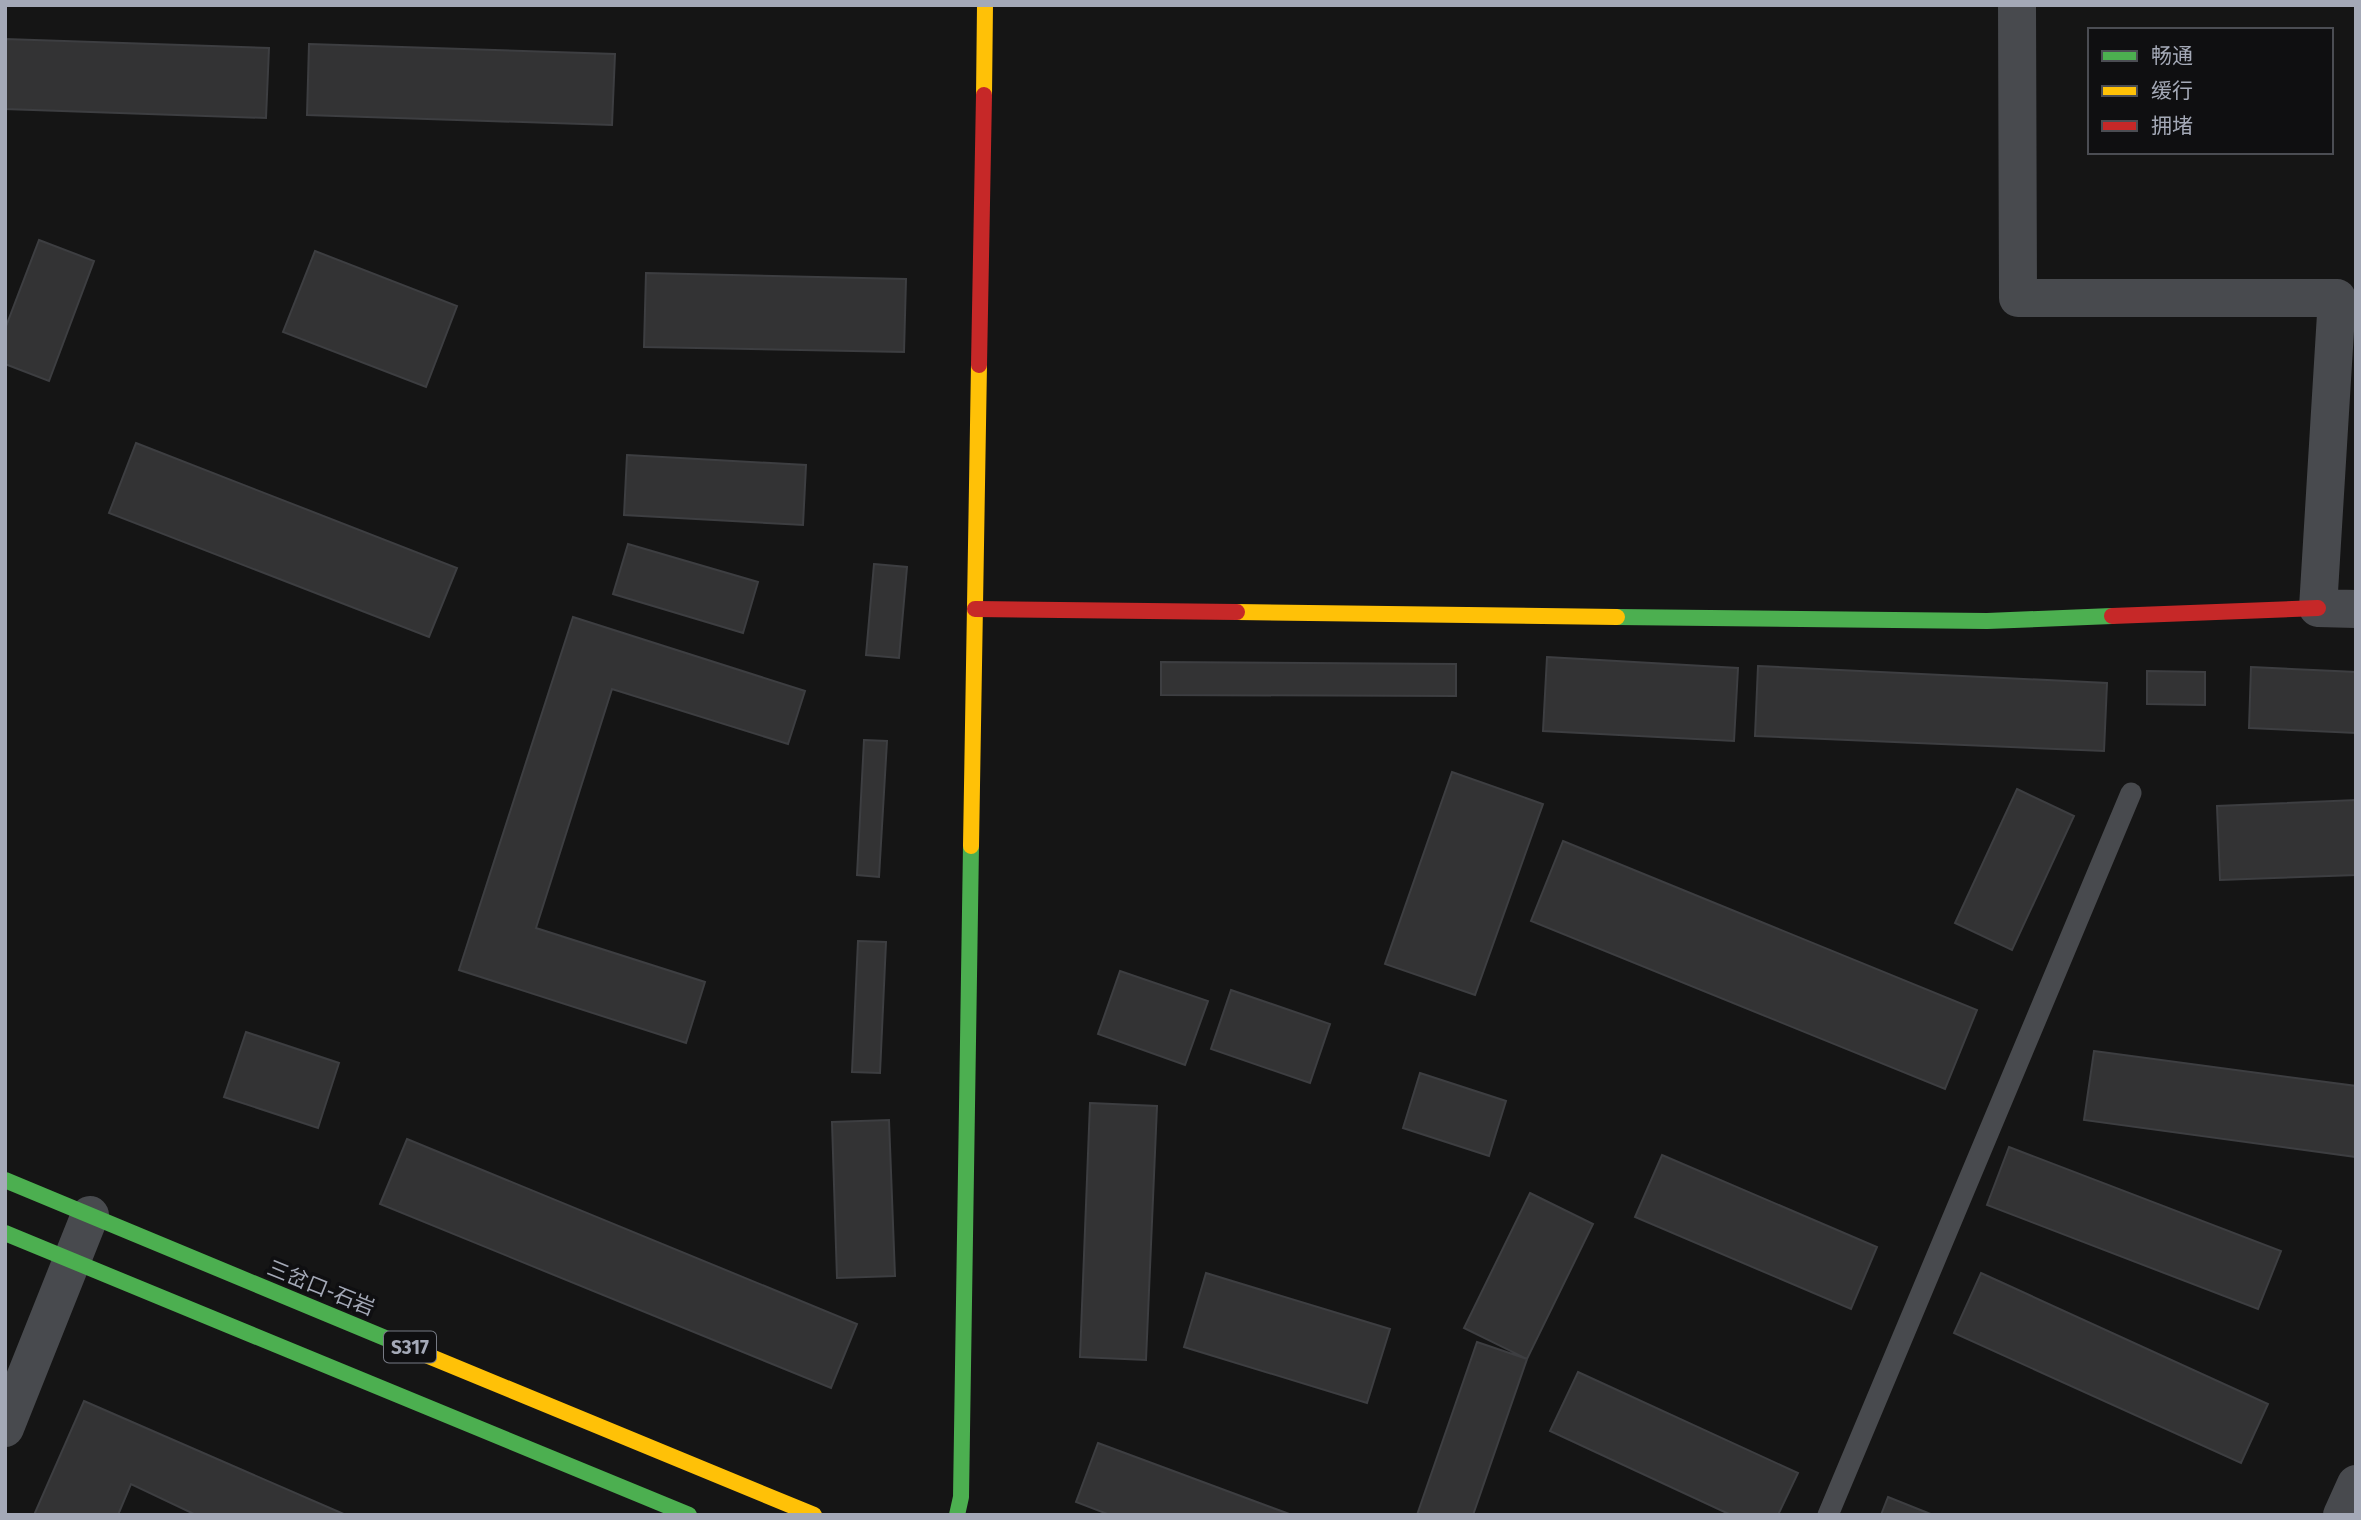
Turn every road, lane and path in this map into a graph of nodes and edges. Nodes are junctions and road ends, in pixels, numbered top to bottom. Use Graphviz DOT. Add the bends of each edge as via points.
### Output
graph roads {
  1 [pos="985,5"];
  2 [pos="2017,5"];
  3 [pos="2318,608"];
  4 [pos="975,609"];
  5 [pos="2356,609"];
  6 [pos="2131,793"];
  7 [pos="5,1180"];
  8 [pos="90,1215"];
  9 [pos="5,1233"];
  10 [pos="72,1261"];
  11 [pos="5,1428"];
  12 [pos="2356,1484"];
  13 [pos="690,1515"];
  14 [pos="814,1515"];
  15 [pos="957,1515"];
  16 [pos="1828,1515"];
  17 [pos="2342,1515"];
  1 -- 4 [label="main road"];
  2 -- 3 [label="street" via="2018,298 2337,298"];
  3 -- 4 [label="main road" via="1987,621"];
  3 -- 5 [label="street"];
  4 -- 15 [label="main road"];
  6 -- 16 [label="lane"];
  7 -- 8 [label="main road, 三岔口-石岩 / S317"];
  8 -- 10 [label="street"];
  8 -- 14 [label="main road, 三岔口-石岩 / S317"];
  9 -- 10 [label="main road, S317"];
  10 -- 11 [label="street"];
  10 -- 13 [label="main road, S317"];
  12 -- 17 [label="street"];
}
